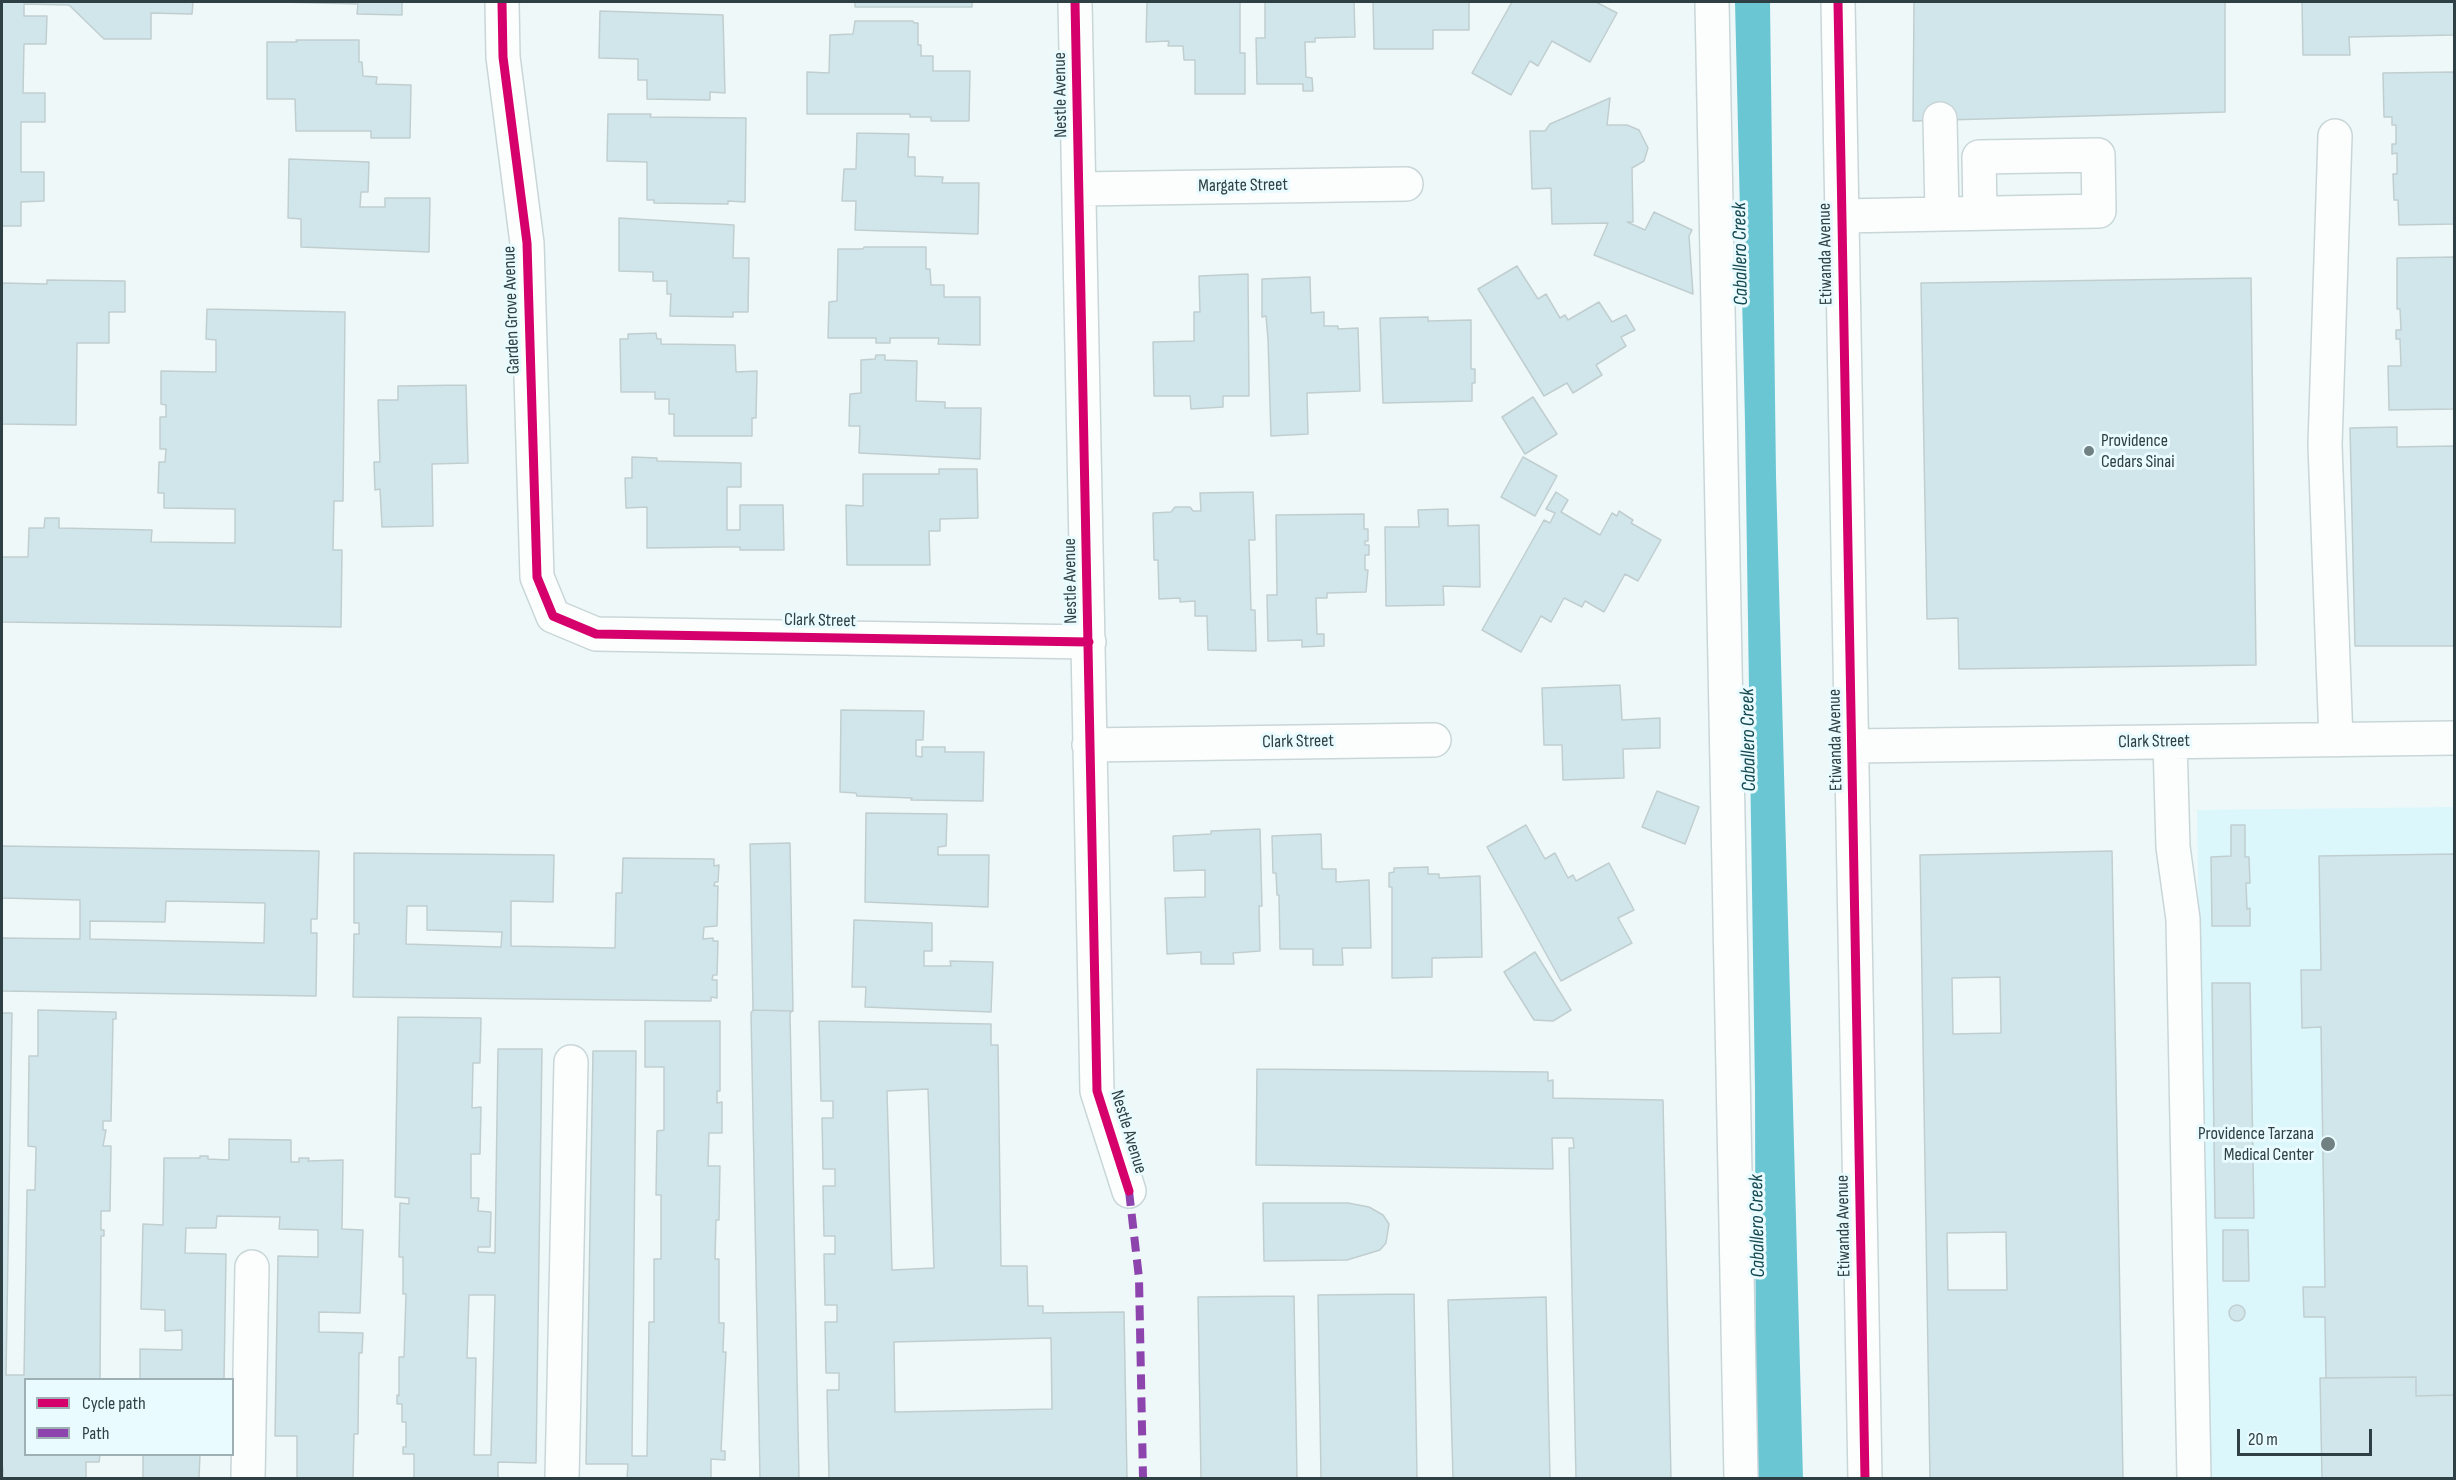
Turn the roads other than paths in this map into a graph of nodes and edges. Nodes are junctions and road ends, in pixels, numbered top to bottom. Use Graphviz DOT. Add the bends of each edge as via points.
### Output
graph roads {
  1 [pos="502,2"];
  2 [pos="1075,2"];
  3 [pos="1712,2"];
  4 [pos="1838,2"];
  5 [pos="1940,119"];
  6 [pos="2335,136"];
  7 [pos="1406,183"];
  8 [pos="1080,189"];
  9 [pos="1942,213"];
  10 [pos="1980,213"];
  11 [pos="1842,216"];
  12 [pos="553,616"];
  13 [pos="1089,642"];
  14 [pos="2454,738"];
  15 [pos="1434,740"];
  16 [pos="2336,740"];
  17 [pos="2170,742"];
  18 [pos="1089,745"];
  19 [pos="1853,746"];
  20 [pos="571,1062"];
  21 [pos="1129,1191"];
  22 [pos="252,1267"];
  23 [pos="248,1479"];
  24 [pos="561,1479"];
  25 [pos="1741,1479"];
  26 [pos="1865,1479"];
  27 [pos="2194,1479"];
  1 -- 12 [label="street, Garden Grove Avenue" via="503,57 527,243 537,577"];
  2 -- 8 [label="street, Nestle Avenue"];
  3 -- 25 [label="street"];
  4 -- 11 [label="street, Etiwanda Avenue"];
  5 -- 9 [label="street"];
  6 -- 16 [label="street" via="2325,445"];
  7 -- 8 [label="street, Margate Street"];
  8 -- 13 [label="street, Nestle Avenue"];
  9 -- 10 [label="street"];
  9 -- 11 [label="street"];
  11 -- 19 [label="street, Etiwanda Avenue"];
  12 -- 13 [label="street, Clark Street" via="596,634"];
  13 -- 18 [label="street, Nestle Avenue"];
  14 -- 16 [label="street, Clark Street"];
  15 -- 18 [label="street, Clark Street"];
  16 -- 17 [label="street, Clark Street"];
  17 -- 19 [label="street, Clark Street"];
  17 -- 27 [label="street" via="2173,847 2182,919"];
  18 -- 21 [label="street, Nestle Avenue" via="1097,1091"];
  19 -- 26 [label="street, Etiwanda Avenue"];
  20 -- 24 [label="street"];
  22 -- 23 [label="street"];
}
